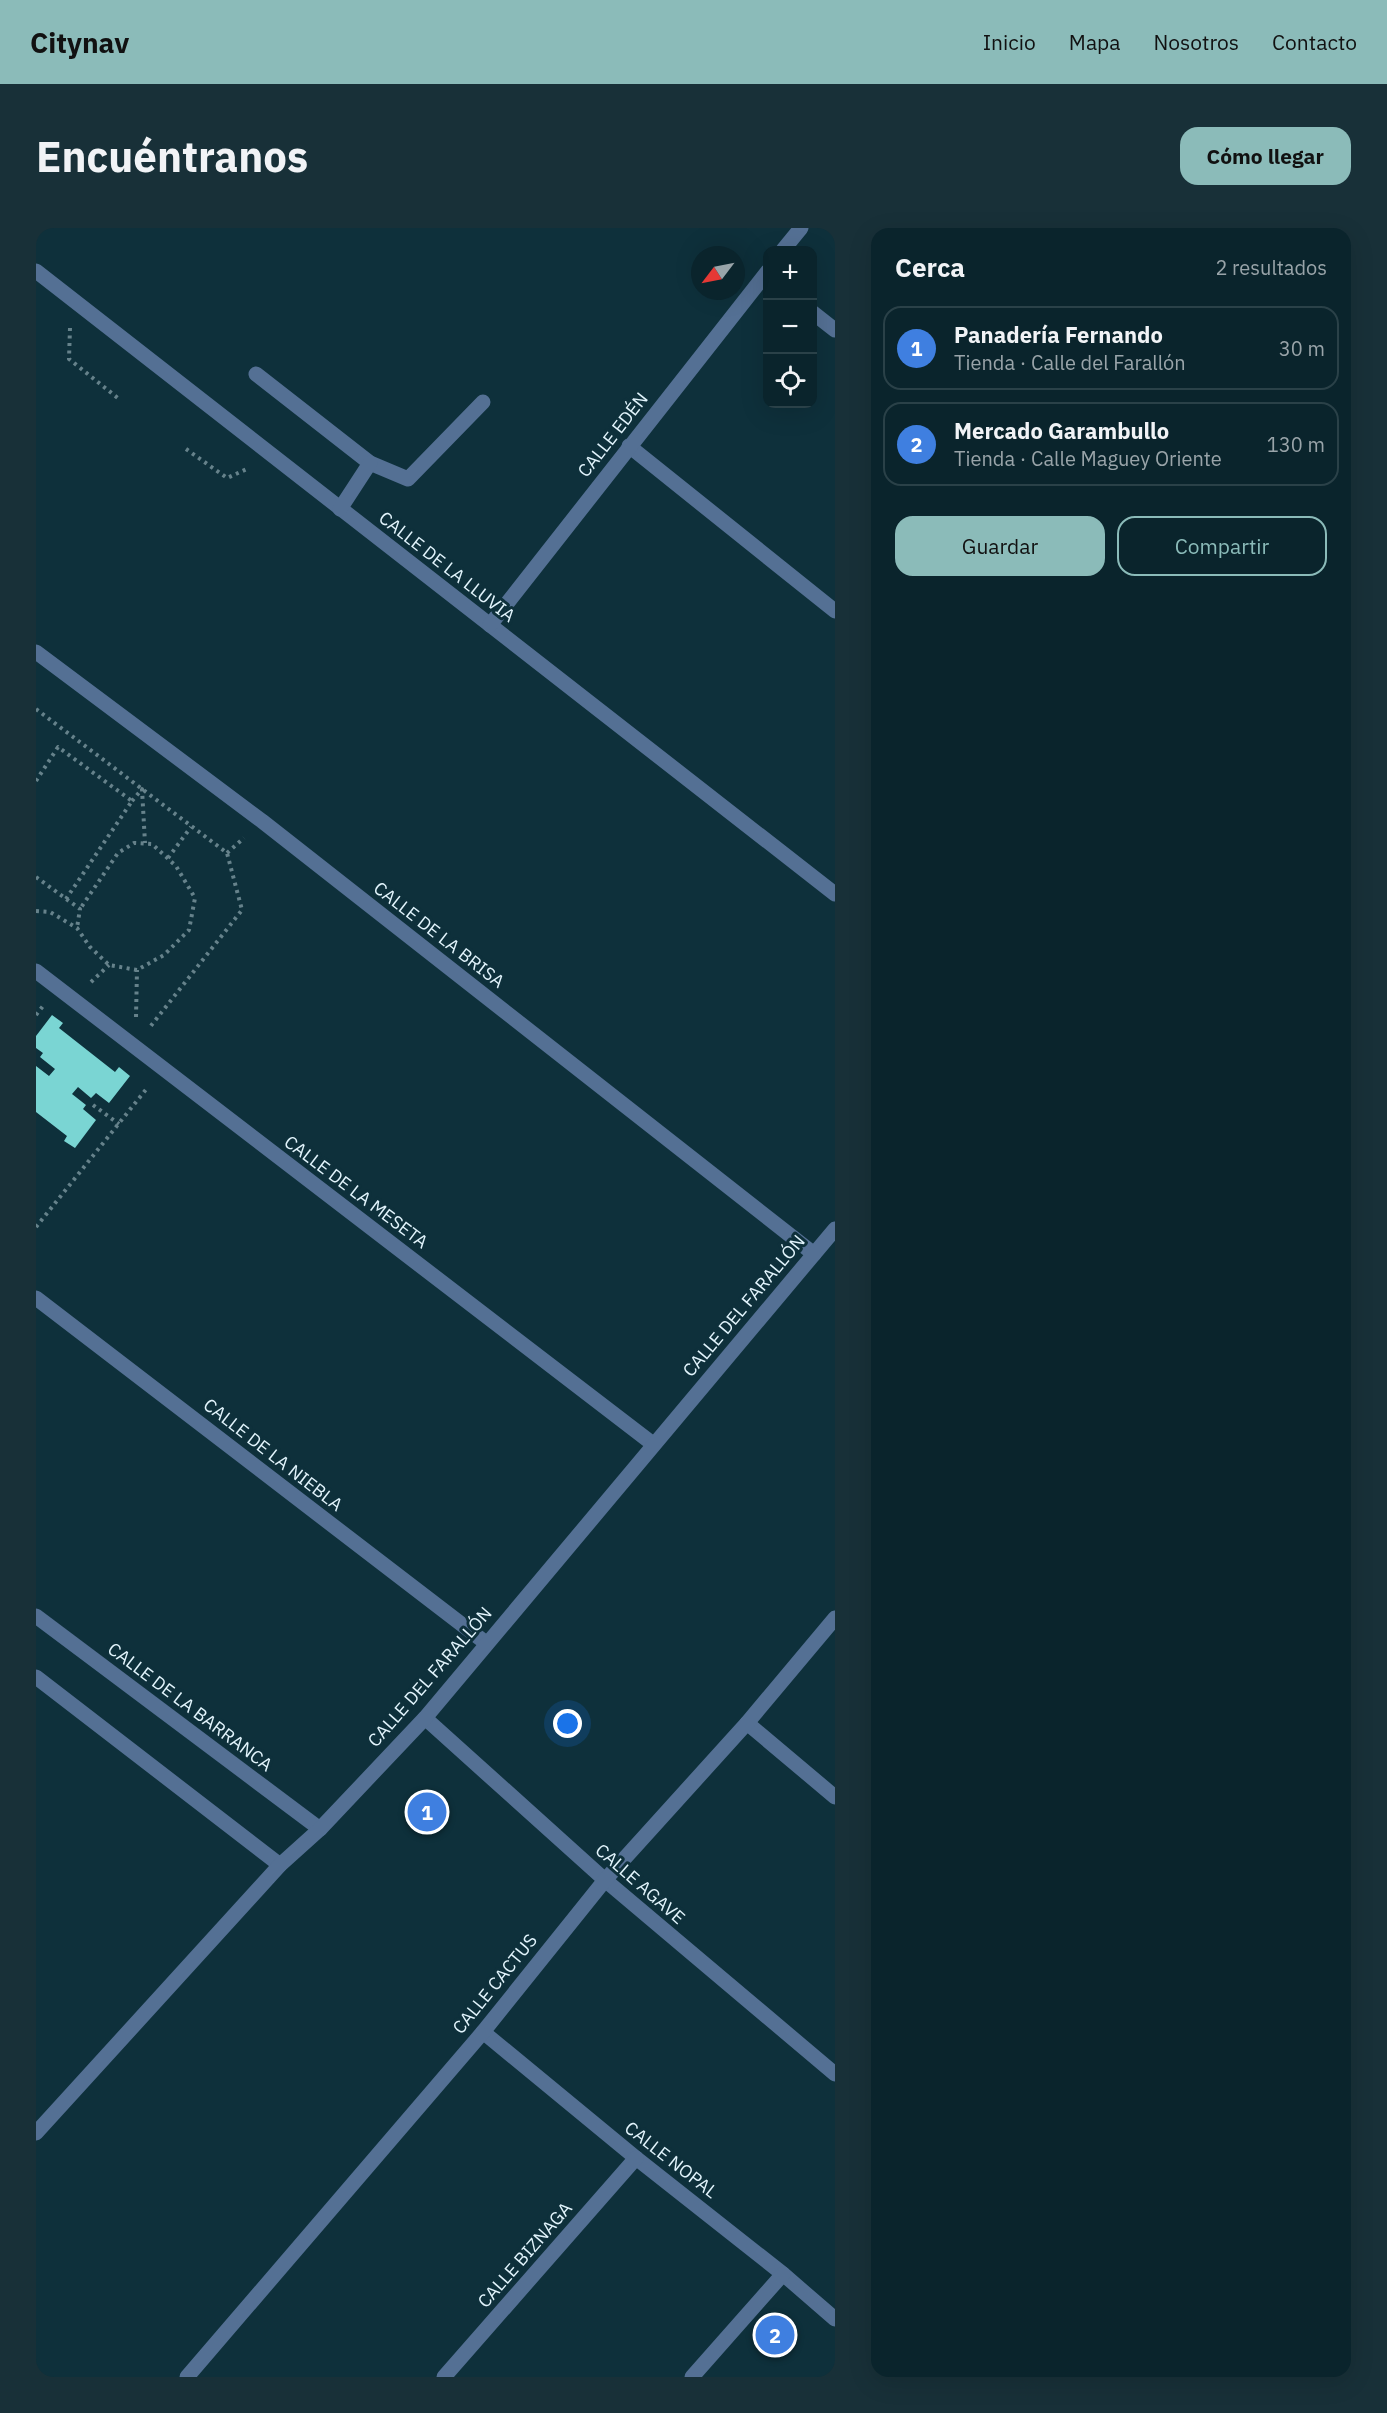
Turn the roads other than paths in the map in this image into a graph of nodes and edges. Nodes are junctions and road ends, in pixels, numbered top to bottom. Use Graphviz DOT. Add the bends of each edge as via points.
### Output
graph roads {
  1 [pos="801,228"];
  2 [pos="786,246"];
  3 [pos="36,271"];
  4 [pos="763,278"];
  5 [pos="817,315"];
  6 [pos="835,330"];
  7 [pos="256,374"];
  8 [pos="483,402"];
  9 [pos="629,446"];
  10 [pos="370,463"];
  11 [pos="340,509"];
  12 [pos="835,611"];
  13 [pos="490,626"];
  14 [pos="36,652"];
  15 [pos="834,892"];
  16 [pos="36,971"];
  17 [pos="835,1229"];
  18 [pos="814,1254"];
  19 [pos="36,1298"];
  20 [pos="653,1444"];
  21 [pos="36,1616"];
  22 [pos="835,1618"];
  23 [pos="486,1643"];
  24 [pos="36,1677"];
  25 [pos="425,1718"];
  26 [pos="747,1724"];
  27 [pos="835,1797"];
  28 [pos="320,1829"];
  29 [pos="280,1865"];
  30 [pos="605,1880"];
  31 [pos="483,2032"];
  32 [pos="835,2074"];
  33 [pos="36,2133"];
  34 [pos="636,2158"];
  35 [pos="783,2274"];
  36 [pos="835,2319"];
  37 [pos="187,2377"];
  38 [pos="444,2377"];
  39 [pos="692,2377"];
  1 -- 2 [label="street"];
  3 -- 11 [label="street, CALLE DE LA LLUVIA"];
  4 -- 9 [label="street, CALLE EDÉN"];
  5 -- 6 [label="street"];
  7 -- 10 [label="street"];
  8 -- 10 [label="street" via="408,479"];
  9 -- 12 [label="street"];
  9 -- 13 [label="street, CALLE EDÉN"];
  10 -- 11 [label="street"];
  11 -- 13 [label="street, CALLE DE LA LLUVIA"];
  13 -- 15 [label="street, CALLE DE LA LLUVIA"];
  14 -- 18 [label="street, CALLE DE LA BRISA" via="262,821"];
  16 -- 20 [label="street, CALLE DE LA MESETA"];
  17 -- 18 [label="street, CALLE DEL FARALLÓN"];
  18 -- 20 [label="street, CALLE DEL FARALLÓN"];
  19 -- 23 [label="street, CALLE DE LA NIEBLA"];
  20 -- 23 [label="street, CALLE DEL FARALLÓN"];
  21 -- 28 [label="street, CALLE DE LA BARRANCA"];
  22 -- 26 [label="street, CALLE CACTUS"];
  23 -- 25 [label="street, CALLE DEL FARALLÓN"];
  24 -- 29 [label="street"];
  25 -- 28 [label="street, CALLE DEL FARALLÓN"];
  25 -- 30 [label="street, CALLE AGAVE"];
  26 -- 27 [label="street"];
  26 -- 30 [label="street, CALLE CACTUS"];
  28 -- 29 [label="street, CALLE DEL FARALLÓN"];
  29 -- 33 [label="street, CALLE DEL FARALLÓN"];
  30 -- 31 [label="street, CALLE CACTUS"];
  30 -- 32 [label="street, CALLE AGAVE"];
  31 -- 34 [label="street, CALLE NOPAL"];
  31 -- 37 [label="street, CALLE CACTUS"];
  34 -- 35 [label="street, CALLE NOPAL"];
  34 -- 38 [label="street, CALLE BIZNAGA"];
  35 -- 36 [label="street, CALLE NOPAL"];
  35 -- 39 [label="street"];
}
